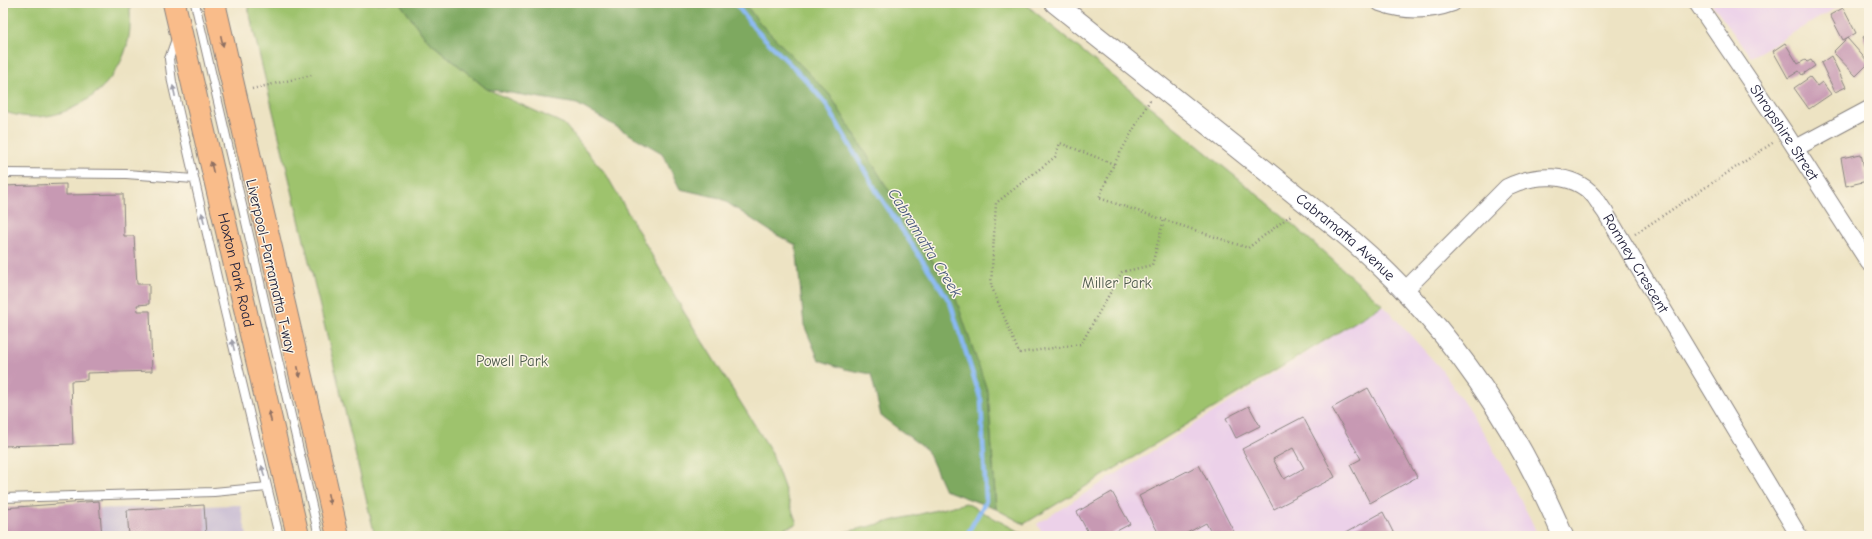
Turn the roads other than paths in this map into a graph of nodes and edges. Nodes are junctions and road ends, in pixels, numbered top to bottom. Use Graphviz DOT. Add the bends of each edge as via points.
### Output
graph roads {
  1 [pos="174,3"];
  2 [pos="195,3"];
  3 [pos="214,3"];
  4 [pos="1055,3"];
  5 [pos="1380,3"];
  6 [pos="1454,3"];
  7 [pos="1697,3"];
  8 [pos="180,29"];
  9 [pos="1869,109"];
  10 [pos="1796,148"];
  11 [pos="3,173"];
  12 [pos="194,179"];
  13 [pos="1869,263"];
  14 [pos="1404,290"];
  15 [pos="267,487"];
  16 [pos="3,498"];
  17 [pos="279,536"];
  18 [pos="298,536"];
  19 [pos="319,536"];
  20 [pos="338,536"];
  21 [pos="1562,536"];
  22 [pos="1799,536"];
  1 -- 8 [label="main road, Hoxton Park Road"];
  2 -- 19 [label="lane, Liverpool–Parramatta T-way"];
  3 -- 20 [label="main road, one-way"];
  4 -- 14 [label="street, Cabramatta Avenue" via="1345,234"];
  5 -- 6 [label="street" via="1404,10 1421,10"];
  7 -- 10 [label="street, Shropshire Street"];
  12 -- 8 [label="lane, one-way" via="169,59"];
  18 -- 8 [label="main road, Hoxton Park Road, one-way"];
  9 -- 10 [label="street"];
  10 -- 13 [label="street, Shropshire Street"];
  11 -- 12 [label="lane" via="126,174"];
  15 -- 12 [label="lane, one-way"];
  14 -- 21 [label="street, Cabramatta Avenue" via="1438,328 1474,375 1535,476"];
  14 -- 22 [label="street, Romney Crescent" via="1507,187 1533,178 1551,177 1569,180 1583,187 1593,196 1623,241"];
  15 -- 16 [label="lane" via="214,492"];
  15 -- 17 [label="lane"];
}
